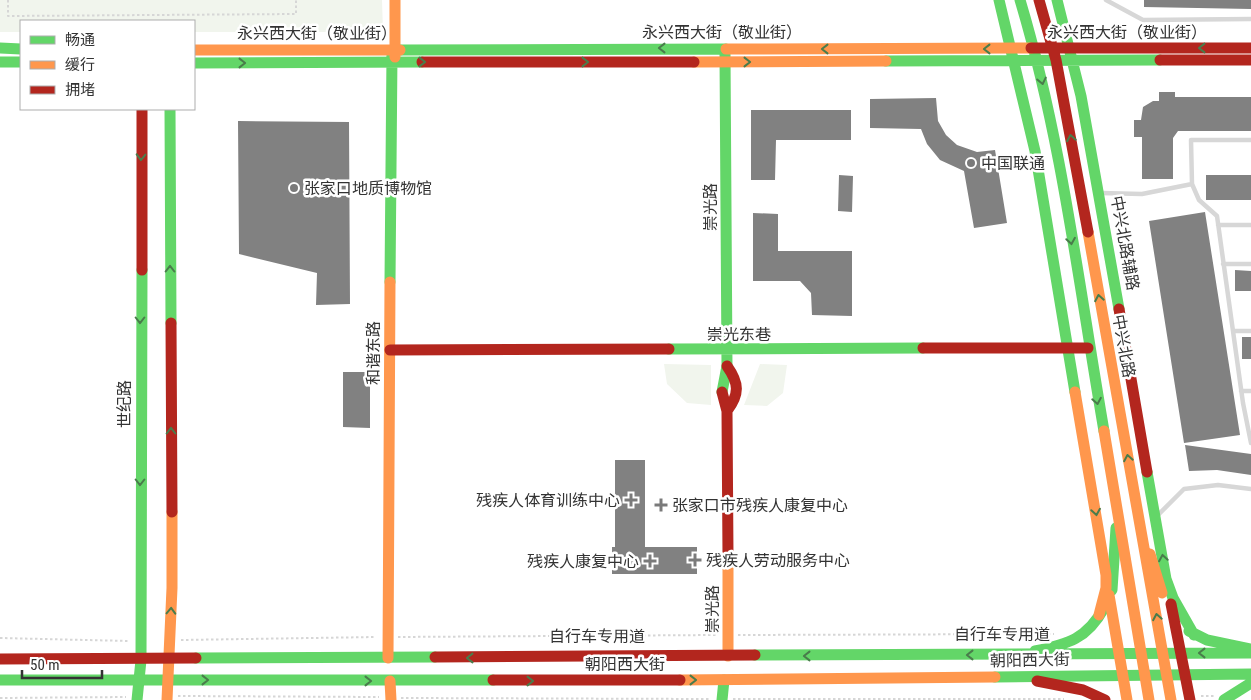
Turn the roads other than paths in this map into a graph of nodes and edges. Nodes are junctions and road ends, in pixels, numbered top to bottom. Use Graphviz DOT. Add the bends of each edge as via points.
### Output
graph roads {
  1 [pos="388,0"];
  2 [pos="395,0"];
  3 [pos="999,0"];
  4 [pos="1020,0"];
  5 [pos="1039,0"];
  6 [pos="1057,0"];
  7 [pos="1106,0"];
  8 [pos="1251,19"];
  9 [pos="0,48"];
  10 [pos="20,48"];
  11 [pos="1052,48"];
  12 [pos="1070,48"];
  13 [pos="1251,48"];
  14 [pos="392,49"];
  15 [pos="725,49"];
  16 [pos="195,50"];
  17 [pos="1014,54"];
  18 [pos="1036,54"];
  19 [pos="1056,60"];
  20 [pos="1074,60"];
  21 [pos="1251,60"];
  22 [pos="0,62"];
  23 [pos="20,62"];
  24 [pos="392,62"];
  25 [pos="725,62"];
  26 [pos="195,63"];
  27 [pos="142,110"];
  28 [pos="170,110"];
  29 [pos="1251,140"];
  30 [pos="1192,184"];
  31 [pos="1100,193"];
  32 [pos="1218,225"];
  33 [pos="1251,225"];
  34 [pos="1224,264"];
  35 [pos="1251,264"];
  36 [pos="1233,331"];
  37 [pos="1251,331"];
  38 [pos="1088,348"];
  39 [pos="1067,349"];
  40 [pos="390,350"];
  41 [pos="726,350"];
  42 [pos="1241,391"];
  43 [pos="1251,391"];
  44 [pos="1251,443"];
  45 [pos="1251,489"];
  46 [pos="1138,511"];
  47 [pos="1117,513"];
  48 [pos="1156,516"];
  49 [pos="1106,575"];
  50 [pos="1166,579"];
  51 [pos="1110,599"];
  52 [pos="1173,613"];
  53 [pos="1100,615"];
  54 [pos="1194,635"];
  55 [pos="1251,649"];
  56 [pos="1251,652"];
  57 [pos="1164,653"];
  58 [pos="1181,653"];
  59 [pos="1013,654"];
  60 [pos="1119,654"];
  61 [pos="1141,654"];
  62 [pos="728,656"];
  63 [pos="388,658"];
  64 [pos="0,659"];
  65 [pos="141,660"];
  66 [pos="169,660"];
  67 [pos="1168,674"];
  68 [pos="1185,674"];
  69 [pos="1251,674"];
  70 [pos="1122,675"];
  71 [pos="1146,675"];
  72 [pos="1010,677"];
  73 [pos="0,680"];
  74 [pos="139,680"];
  75 [pos="168,680"];
  76 [pos="724,680"];
  77 [pos="390,681"];
  78 [pos="1251,683"];
  79 [pos="137,698"];
  80 [pos="167,698"];
  81 [pos="391,699"];
  82 [pos="722,699"];
  83 [pos="1105,700"];
  84 [pos="1127,700"];
  85 [pos="1150,700"];
  86 [pos="1171,700"];
  87 [pos="1190,700"];
  88 [pos="1224,700"];
  1 -- 14 [label="main road, 和谐东路"];
  2 -- 14 [label="main road, 和谐东路"];
  3 -- 17 [label="main road"];
  4 -- 18 [label="main road"];
  5 -- 11 [label="main road, 中兴北路"];
  6 -- 12 [label="main road, 中兴北路辅路"];
  7 -- 8 [label="lane" via="1143,20"];
  9 -- 10 [label="main road"];
  11 -- 12 [label="main road, 永兴西大街（敬业街）"];
  11 -- 18 [label="main road, 永兴西大街（敬业街）"];
  11 -- 19 [label="main road, 中兴北路"];
  13 -- 12 [label="main road, 永兴西大街（敬业街）, one-way"];
  12 -- 20 [label="main road, 中兴北路辅路"];
  15 -- 14 [label="main road, 永兴西大街（敬业街）, one-way"];
  14 -- 16 [label="main road, 永兴西大街（敬业街）"];
  14 -- 24 [label="main road, 和谐东路"];
  17 -- 15 [label="main road, 永兴西大街（敬业街）, one-way"];
  15 -- 25 [label="main road, 崇光路"];
  17 -- 18 [label="main road, 永兴西大街（敬业街）"];
  25 -- 17 [label="main road, 永兴西大街（敬业街）, one-way"];
  17 -- 39 [label="main road" via="1035,151"];
  18 -- 19 [label="main road, 永兴西大街（敬业街）"];
  18 -- 38 [label="main road, one-way" via="1055,143"];
  19 -- 20 [label="main road, 永兴西大街（敬业街）"];
  46 -- 19 [label="main road, 中兴北路, one-way"];
  20 -- 21 [label="main road, 永兴西大街（敬业街）"];
  20 -- 31 [label="main road, 中兴北路辅路"];
  22 -- 23 [label="main road"];
  24 -- 25 [label="main road, 永兴西大街（敬业街）, one-way"];
  26 -- 24 [label="main road, 永兴西大街（敬业街）, one-way"];
  24 -- 40 [label="main road, 和谐东路"];
  25 -- 41 [label="main road, 崇光路"];
  27 -- 65 [label="main road, 世纪路, one-way"];
  66 -- 28 [label="main road, one-way" via="172,568"];
  29 -- 30 [label="lane" via="1191,140"];
  30 -- 31 [label="lane" via="1142,194"];
  30 -- 32 [label="lane" via="1199,200 1217,216"];
  31 -- 48 [label="main road, 中兴北路辅路"];
  32 -- 33 [label="lane"];
  32 -- 34 [label="lane"];
  34 -- 35 [label="lane"];
  34 -- 36 [label="lane"];
  36 -- 37 [label="lane"];
  36 -- 42 [label="lane"];
  38 -- 39 [label="main road, 崇光东巷"];
  38 -- 47 [label="main road, one-way"];
  39 -- 41 [label="main road, 崇光东巷"];
  39 -- 49 [label="main road, one-way"];
  40 -- 41 [label="main road, 崇光东巷"];
  40 -- 63 [label="main road, 和谐东路"];
  41 -- 62 [label="main road, 崇光路" via="722,398 727,411"];
  42 -- 43 [label="lane"];
  42 -- 44 [label="lane"];
  45 -- 48 [label="lane" via="1218,485 1184,489"];
  46 -- 52 [label="main road" via="1161,591"];
  57 -- 46 [label="main road, 中兴北路, one-way"];
  47 -- 51 [label="main road" via="1114,581"];
  47 -- 61 [label="main road"];
  50 -- 48 [label="main road, 中兴北路辅路, one-way"];
  49 -- 51 [label="main road"];
  49 -- 53 [label="main road"];
  50 -- 52 [label="main road"];
  50 -- 54 [label="main road, 中兴北路辅路"];
  51 -- 53 [label="main road"];
  51 -- 60 [label="main road"];
  52 -- 54 [label="main road"];
  52 -- 58 [label="main road"];
  53 -- 59 [label="main road" via="1090,629 1058,646"];
  54 -- 55 [label="main road"];
  56 -- 58 [label="main road, 朝阳西大街, one-way"];
  57 -- 58 [label="main road, 朝阳西大街"];
  57 -- 61 [label="main road, 朝阳西大街"];
  57 -- 67 [label="main road, 中兴北路"];
  58 -- 68 [label="main road"];
  59 -- 60 [label="main road, 朝阳西大街"];
  59 -- 62 [label="main road, 朝阳西大街, one-way"];
  60 -- 61 [label="main road, 朝阳西大街"];
  60 -- 70 [label="main road"];
  61 -- 71 [label="main road"];
  62 -- 63 [label="main road, 朝阳西大街, one-way"];
  63 -- 66 [label="main road, 朝阳西大街"];
  64 -- 65 [label="main road, 朝阳西大街"];
  65 -- 66 [label="main road, 朝阳西大街"];
  65 -- 74 [label="main road, 世纪路"];
  66 -- 75 [label="main road"];
  67 -- 68 [label="main road, 朝阳西大街"];
  67 -- 71 [label="main road, 朝阳西大街"];
  67 -- 86 [label="main road, 中兴北路"];
  68 -- 69 [label="main road, 朝阳西大街"];
  68 -- 87 [label="main road"];
  70 -- 71 [label="main road, 朝阳西大街"];
  70 -- 72 [label="main road, 朝阳西大街"];
  70 -- 84 [label="main road"];
  71 -- 85 [label="main road"];
  72 -- 76 [label="main road, 朝阳西大街"];
  72 -- 83 [label="main road" via="1082,690"];
  73 -- 74 [label="main road, 朝阳西大街"];
  74 -- 75 [label="main road, 朝阳西大街"];
  74 -- 79 [label="main road, 世纪路"];
  75 -- 77 [label="main road, 朝阳西大街, one-way"];
  75 -- 80 [label="main road"];
  77 -- 76 [label="main road, 朝阳西大街, one-way"];
  76 -- 82 [label="main road"];
  77 -- 81 [label="main road"];
  78 -- 88 [label="main road"];
}
